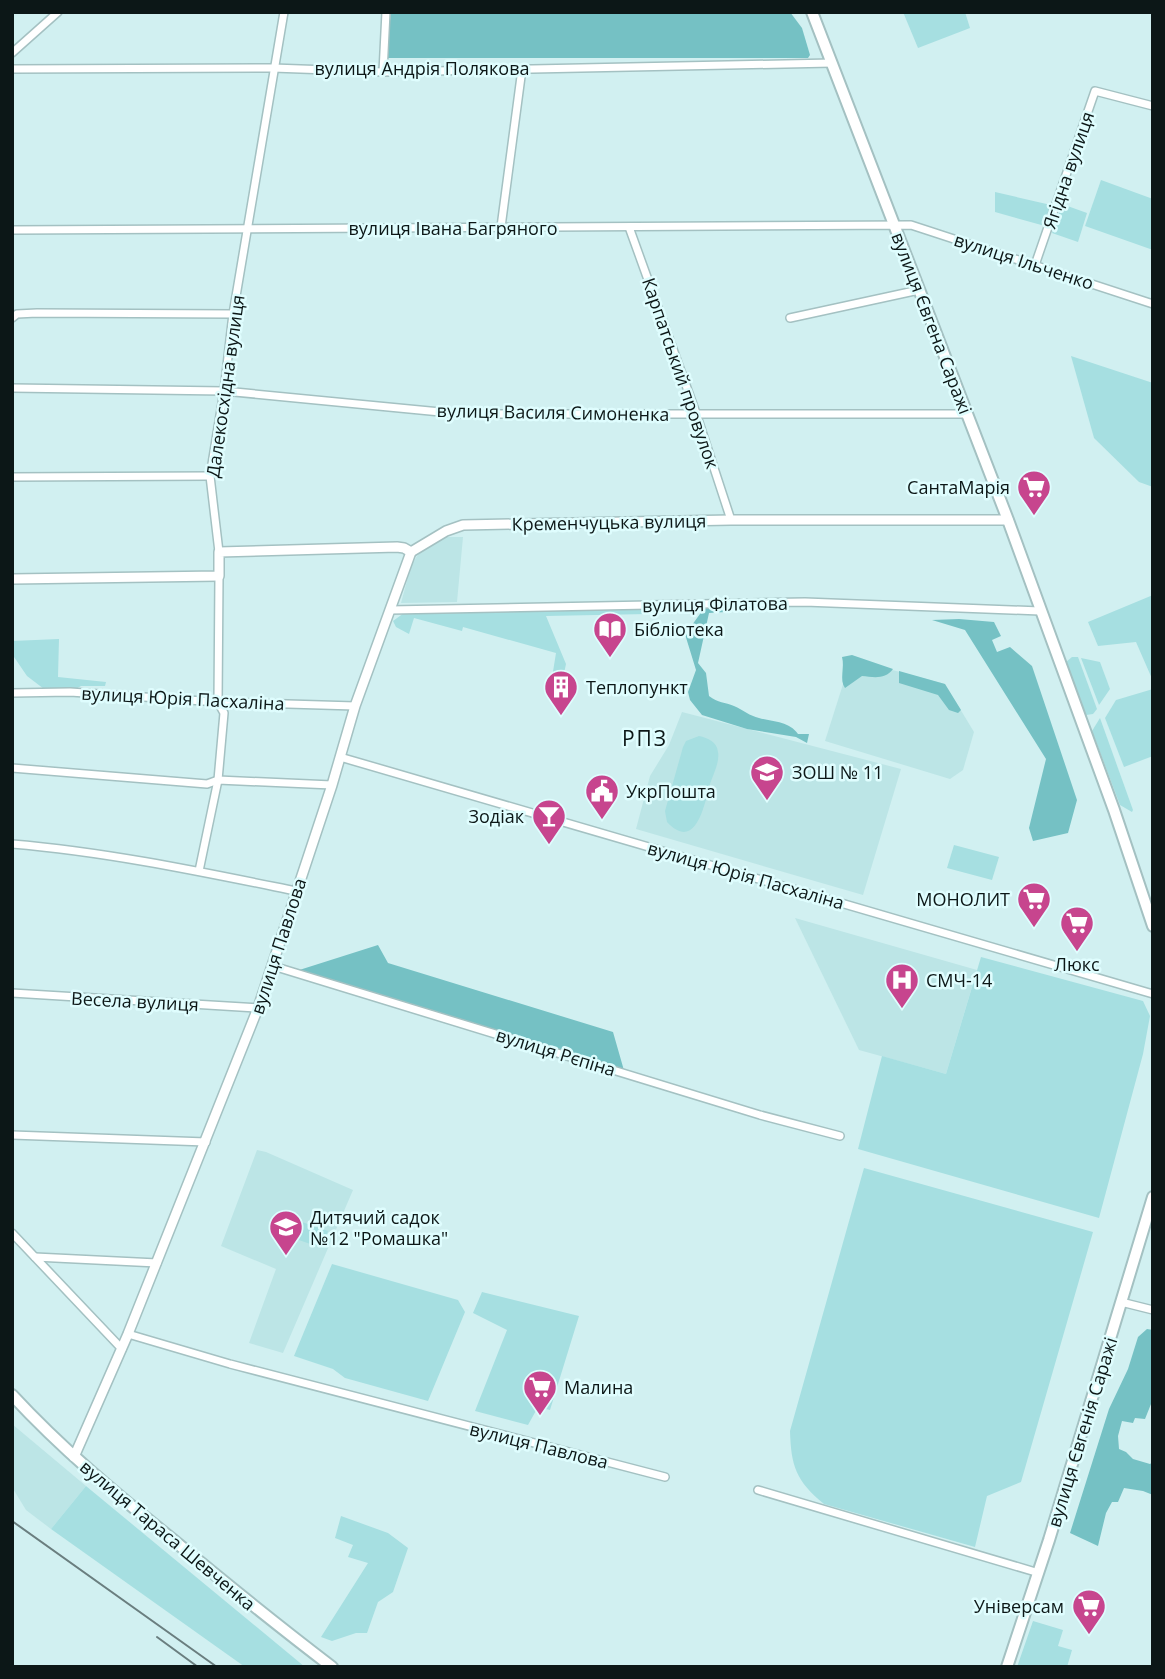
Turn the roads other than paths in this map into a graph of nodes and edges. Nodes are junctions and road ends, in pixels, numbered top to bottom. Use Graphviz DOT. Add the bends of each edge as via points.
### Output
graph roads {
  1 [pos="58,12"];
  2 [pos="284,12"];
  3 [pos="386,12"];
  4 [pos="812,12"];
  5 [pos="12,53"];
  6 [pos="832,63"];
  7 [pos="273,68"];
  8 [pos="12,69"];
  9 [pos="522,69"];
  10 [pos="383,72"];
  11 [pos="1153,106"];
  12 [pos="894,225"];
  13 [pos="501,227"];
  14 [pos="629,227"];
  15 [pos="248,229"];
  16 [pos="12,230"];
  17 [pos="1035,265"];
  18 [pos="919,290"];
  19 [pos="1153,304"];
  20 [pos="233,314"];
  21 [pos="12,318"];
  22 [pos="790,318"];
  23 [pos="12,388"];
  24 [pos="224,391"];
  25 [pos="696,413"];
  26 [pos="968,414"];
  27 [pos="210,476"];
  28 [pos="12,477"];
  29 [pos="731,520"];
  30 [pos="1008,520"];
  31 [pos="219,552"];
  32 [pos="411,552"];
  33 [pos="219,576"];
  34 [pos="12,579"];
  35 [pos="390,610"];
  36 [pos="1040,611"];
  37 [pos="12,693"];
  38 [pos="218,702"];
  39 [pos="355,706"];
  40 [pos="340,757"];
  41 [pos="12,768"];
  42 [pos="218,780"];
  43 [pos="332,785"];
  44 [pos="12,845"];
  45 [pos="199,871"];
  46 [pos="296,891"];
  47 [pos="1153,926"];
  48 [pos="273,966"];
  49 [pos="12,993"];
  50 [pos="1153,994"];
  51 [pos="258,1008"];
  52 [pos="12,1135"];
  53 [pos="839,1136"];
  54 [pos="206,1142"];
  55 [pos="1153,1196"];
  56 [pos="12,1233"];
  57 [pos="35,1257"];
  58 [pos="157,1263"];
  59 [pos="1121,1302"];
  60 [pos="1153,1310"];
  61 [pos="128,1334"];
  62 [pos="122,1349"];
  63 [pos="12,1395"];
  64 [pos="74,1457"];
  65 [pos="665,1477"];
  66 [pos="758,1490"];
  67 [pos="1039,1573"];
  68 [pos="332,1667"];
  69 [pos="1007,1667"];
  1 -- 5 [label="street"];
  2 -- 7 [label="street, Далекосхідна вулиця"];
  3 -- 10 [label="street"];
  4 -- 6 [label="main road, вулиця Євгена Саражі"];
  6 -- 9 [label="street, вулиця Андрія Полякова"];
  6 -- 12 [label="main road, вулиця Євгена Саражі"];
  7 -- 8 [label="street, вулиця Андрія Полякова"];
  7 -- 10 [label="street, вулиця Андрія Полякова"];
  7 -- 15 [label="street, Далекосхідна вулиця"];
  9 -- 10 [label="street, вулиця Андрія Полякова"];
  9 -- 13 [label="street"];
  11 -- 17 [label="street, Ягідна вулиця" via="1095,91"];
  12 -- 14 [label="street, вулиця Івана Багряного"];
  12 -- 17 [label="street, вулиця Ільченко" via="911,225"];
  12 -- 18 [label="main road, вулиця Євгена Саражі"];
  13 -- 14 [label="street, вулиця Івана Багряного"];
  13 -- 15 [label="street, вулиця Івана Багряного"];
  14 -- 25 [label="street, Карпатський провулок"];
  15 -- 16 [label="street, вулиця Івана Багряного"];
  15 -- 20 [label="street, Далекосхідна вулиця"];
  17 -- 19 [label="street, вулиця Ільченко"];
  18 -- 22 [label="street"];
  18 -- 26 [label="main road, вулиця Євгена Саражі"];
  20 -- 21 [label="street" via="37,313"];
  20 -- 24 [label="street, Далекосхідна вулиця"];
  23 -- 24 [label="street, вулиця Василя Симоненка"];
  24 -- 25 [label="street, вулиця Василя Симоненка" via="461,414"];
  24 -- 27 [label="street, Далекосхідна вулиця"];
  25 -- 26 [label="street, вулиця Василя Симоненка"];
  25 -- 29 [label="street, Карпатський провулок"];
  26 -- 30 [label="main road, вулиця Євгена Саражі"];
  27 -- 28 [label="street"];
  27 -- 31 [label="street, Далекосхідна вулиця"];
  29 -- 30 [label="street, Кременчуцька вулиця"];
  29 -- 32 [label="street, Кременчуцька вулиця" via="463,525"];
  30 -- 36 [label="main road, вулиця Євгена Саражі"];
  31 -- 32 [label="street" via="397,547"];
  31 -- 33 [label="street, Далекосхідна вулиця"];
  32 -- 35 [label="street, вулиця Павлова"];
  33 -- 34 [label="street"];
  33 -- 38 [label="street, Далекосхідна вулиця"];
  35 -- 36 [label="street, вулиця Філатова" via="805,602"];
  35 -- 39 [label="street, вулиця Павлова"];
  36 -- 47 [label="main road, вулиця Євгена Саражі"];
  37 -- 38 [label="street, вулиця Юрія Пасхаліна" via="70,692"];
  38 -- 39 [label="street, вулиця Юрія Пасхаліна"];
  38 -- 42 [label="street, Далекосхідна вулиця" via="224,713"];
  39 -- 40 [label="street, вулиця Павлова"];
  40 -- 43 [label="street, вулиця Павлова"];
  40 -- 50 [label="street, вулиця Юрія Пасхаліна"];
  41 -- 42 [label="street" via="207,784"];
  42 -- 43 [label="street"];
  42 -- 45 [label="street, Далекосхідна вулиця"];
  43 -- 46 [label="street, вулиця Павлова"];
  44 -- 45 [label="street"];
  45 -- 46 [label="street"];
  46 -- 48 [label="street, вулиця Павлова"];
  48 -- 51 [label="street, вулиця Павлова"];
  48 -- 53 [label="street, вулиця Рєпіна"];
  49 -- 51 [label="street, Весела вулиця"];
  51 -- 54 [label="street, вулиця Павлова"];
  52 -- 54 [label="street"];
  54 -- 58 [label="street, вулиця Павлова"];
  55 -- 59 [label="main road, вулиця Євгенія Саражі"];
  56 -- 57 [label="street"];
  57 -- 58 [label="street"];
  57 -- 62 [label="street"];
  58 -- 61 [label="street, вулиця Павлова"];
  59 -- 60 [label="street"];
  59 -- 67 [label="main road, вулиця Євгенія Саражі"];
  61 -- 62 [label="street, вулиця Павлова"];
  61 -- 65 [label="street, вулиця Павлова"];
  62 -- 64 [label="street, вулиця Павлова"];
  63 -- 64 [label="main road, вулиця Тараса Шевченка"];
  64 -- 68 [label="main road, вулиця Тараса Шевченка"];
  66 -- 67 [label="street"];
  67 -- 69 [label="main road, вулиця Євгенія Саражі"];
}
